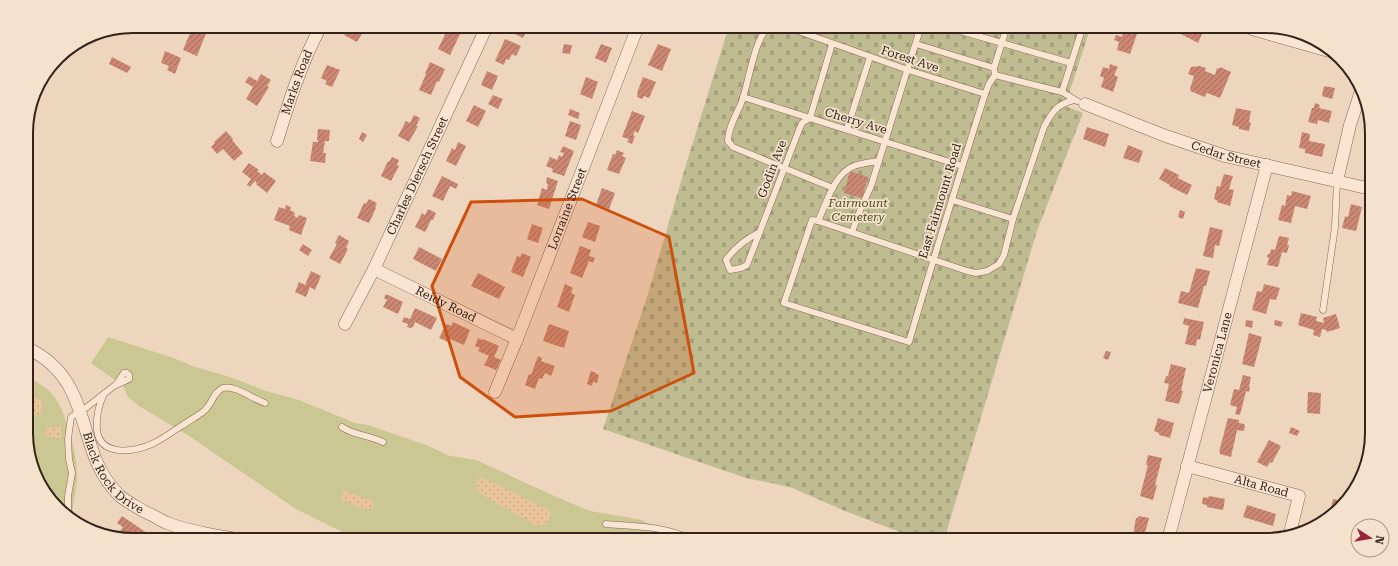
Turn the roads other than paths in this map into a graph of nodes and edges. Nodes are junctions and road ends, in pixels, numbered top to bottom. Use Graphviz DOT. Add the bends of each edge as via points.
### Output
graph roads {
  1 [pos="317,33"];
  2 [pos="484,33"];
  3 [pos="635,33"];
  4 [pos="763,33"];
  5 [pos="803,33"];
  6 [pos="919,33"];
  7 [pos="967,33"];
  8 [pos="1005,33"];
  9 [pos="1081,33"];
  10 [pos="1266,33"];
  11 [pos="1002,43"];
  12 [pos="832,44"];
  13 [pos="916,44"];
  14 [pos="1317,47"];
  15 [pos="870,57"];
  16 [pos="1071,63"];
  17 [pos="994,68"];
  18 [pos="908,70"];
  19 [pos="995,75"];
  20 [pos="1062,92"];
  21 [pos="985,94"];
  22 [pos="743,97"];
  23 [pos="1359,98"];
  24 [pos="1080,102"];
  25 [pos="810,118"];
  26 [pos="848,129"];
  27 [pos="885,141"];
  28 [pos="277,142"];
  29 [pos="879,160"];
  30 [pos="1267,165"];
  31 [pos="962,166"];
  32 [pos="784,169"];
  33 [pos="1337,181"];
  34 [pos="833,188"];
  35 [pos="1365,188"];
  36 [pos="952,200"];
  37 [pos="1014,219"];
  38 [pos="815,220"];
  39 [pos="760,232"];
  40 [pos="852,232"];
  41 [pos="933,259"];
  42 [pos="374,269"];
  43 [pos="1322,310"];
  44 [pos="345,324"];
  45 [pos="517,339"];
  46 [pos="33,351"];
  47 [pos="116,385"];
  48 [pos="495,392"];
  49 [pos="104,394"];
  50 [pos="265,403"];
  51 [pos="80,411"];
  52 [pos="342,427"];
  53 [pos="383,442"];
  54 [pos="1187,466"];
  55 [pos="68,509"];
  56 [pos="606,524"];
  57 [pos="1291,530"];
  58 [pos="203,533"];
  59 [pos="675,533"];
  60 [pos="1170,533"];
  1 -- 28 [label="street, Marks Road" via="298,76"];
  2 -- 42 [label="street, Charles Diersch Street"];
  3 -- 45 [label="street, Lorraine Street"];
  4 -- 22 [label="lane"];
  5 -- 12 [label="lane, Forest Ave"];
  6 -- 13 [label="lane"];
  7 -- 11 [label="lane"];
  8 -- 11 [label="lane"];
  9 -- 16 [label="lane"];
  10 -- 14 [label="street"];
  11 -- 16 [label="lane"];
  11 -- 17 [label="lane"];
  12 -- 15 [label="lane, Forest Ave"];
  12 -- 25 [label="lane"];
  13 -- 17 [label="lane"];
  13 -- 18 [label="lane"];
  15 -- 18 [label="lane, Forest Ave"];
  15 -- 26 [label="lane"];
  16 -- 20 [label="lane"];
  17 -- 19 [label="lane"];
  18 -- 21 [label="lane, Forest Ave"];
  18 -- 27 [label="lane"];
  19 -- 20 [label="lane"];
  19 -- 21 [label="lane, East Fairmount Road"];
  20 -- 24 [label="lane"];
  21 -- 31 [label="lane, East Fairmount Road"];
  22 -- 25 [label="lane, Cherry Ave"];
  22 -- 32 [label="lane" via="733,120 728,141 733,147"];
  23 -- 33 [label="street"];
  24 -- 30 [label="street, Cedar Street" via="1225,156"];
  24 -- 37 [label="lane" via="1065,102 1050,115"];
  25 -- 26 [label="lane, Cherry Ave"];
  25 -- 32 [label="lane, Godin Ave" via="802,123 798,130"];
  26 -- 27 [label="lane, Cherry Ave"];
  27 -- 29 [label="lane"];
  27 -- 31 [label="lane, Cherry Ave"];
  29 -- 34 [label="lane" via="853,166"];
  29 -- 40 [label="lane"];
  30 -- 33 [label="street, Cedar Street"];
  30 -- 54 [label="street, Veronica Lane"];
  31 -- 36 [label="lane, East Fairmount Road"];
  32 -- 34 [label="lane"];
  32 -- 39 [label="lane, Godin Ave"];
  33 -- 35 [label="street, Cedar Street"];
  33 -- 43 [label="lane" via="1335,227"];
  34 -- 38 [label="lane"];
  36 -- 37 [label="lane"];
  36 -- 41 [label="lane, East Fairmount Road"];
  37 -- 41 [label="lane" via="1004,255 999,264 992,268 981,272 967,271"];
  38 -- 40 [label="lane"];
  38 -- 41 [label="lane, East Fairmount Road" via="784,303 909,342"];
  39 -- 39 [label="lane, Godin Ave" via="747,265 730,270 726,260 733,250"];
  40 -- 41 [label="lane"];
  42 -- 44 [label="street, Charles Diersch Street"];
  42 -- 45 [label="street, Reidy Road"];
  45 -- 48 [label="street, Lorraine Street"];
  46 -- 51 [label="street, Black Rock Drive" via="59,370 71,388"];
  47 -- 49 [label="lane"];
  49 -- 50 [label="lane" via="98,413 98,434 103,443 118,450 143,447 165,437 205,411 221,388 238,391"];
  49 -- 51 [label="lane"];
  51 -- 55 [label="lane" via="71,417 68,434 72,473"];
  51 -- 58 [label="street, Black Rock Drive" via="98,464 107,482 120,496 166,522"];
  52 -- 53 [label="lane" via="350,433"];
  54 -- 57 [label="street, Alta Road" via="1300,496"];
  54 -- 60 [label="street, Veronica Lane"];
  56 -- 59 [label="lane"];
}
